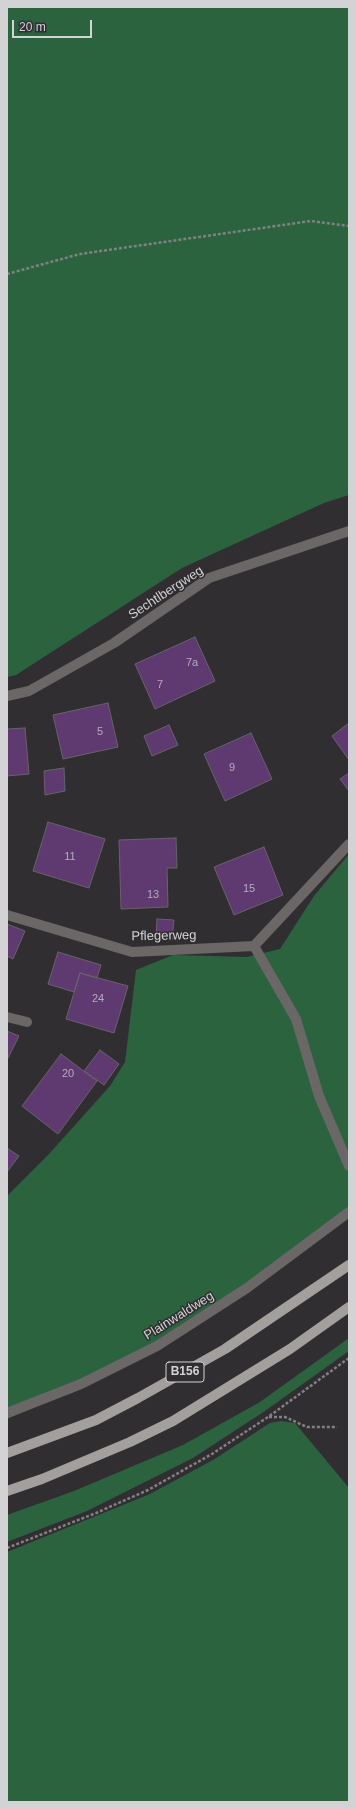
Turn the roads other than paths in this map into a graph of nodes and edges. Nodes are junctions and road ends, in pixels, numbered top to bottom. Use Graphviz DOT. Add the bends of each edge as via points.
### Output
graph roads {
  1 [pos="349,531"];
  2 [pos="7,696"];
  3 [pos="349,844"];
  4 [pos="7,915"];
  5 [pos="254,946"];
  6 [pos="7,1017"];
  7 [pos="27,1022"];
  8 [pos="349,1166"];
  9 [pos="349,1212"];
  10 [pos="349,1265"];
  11 [pos="349,1307"];
  12 [pos="7,1413"];
  13 [pos="7,1453"];
  14 [pos="7,1491"];
  1 -- 2 [label="street, Sechtlbergweg" via="209,578 114,643 29,691"];
  3 -- 5 [label="street"];
  4 -- 5 [label="street, Pflegerweg" via="132,952"];
  5 -- 8 [label="street" via="296,1019 319,1096"];
  6 -- 7 [label="street"];
  9 -- 12 [label="street, Plainwaldweg" via="247,1288 158,1346 81,1384"];
  10 -- 13 [label="main road, B156" via="225,1349 138,1398 96,1420"];
  11 -- 14 [label="main road, B156" via="290,1349 173,1421 130,1442"];
}
